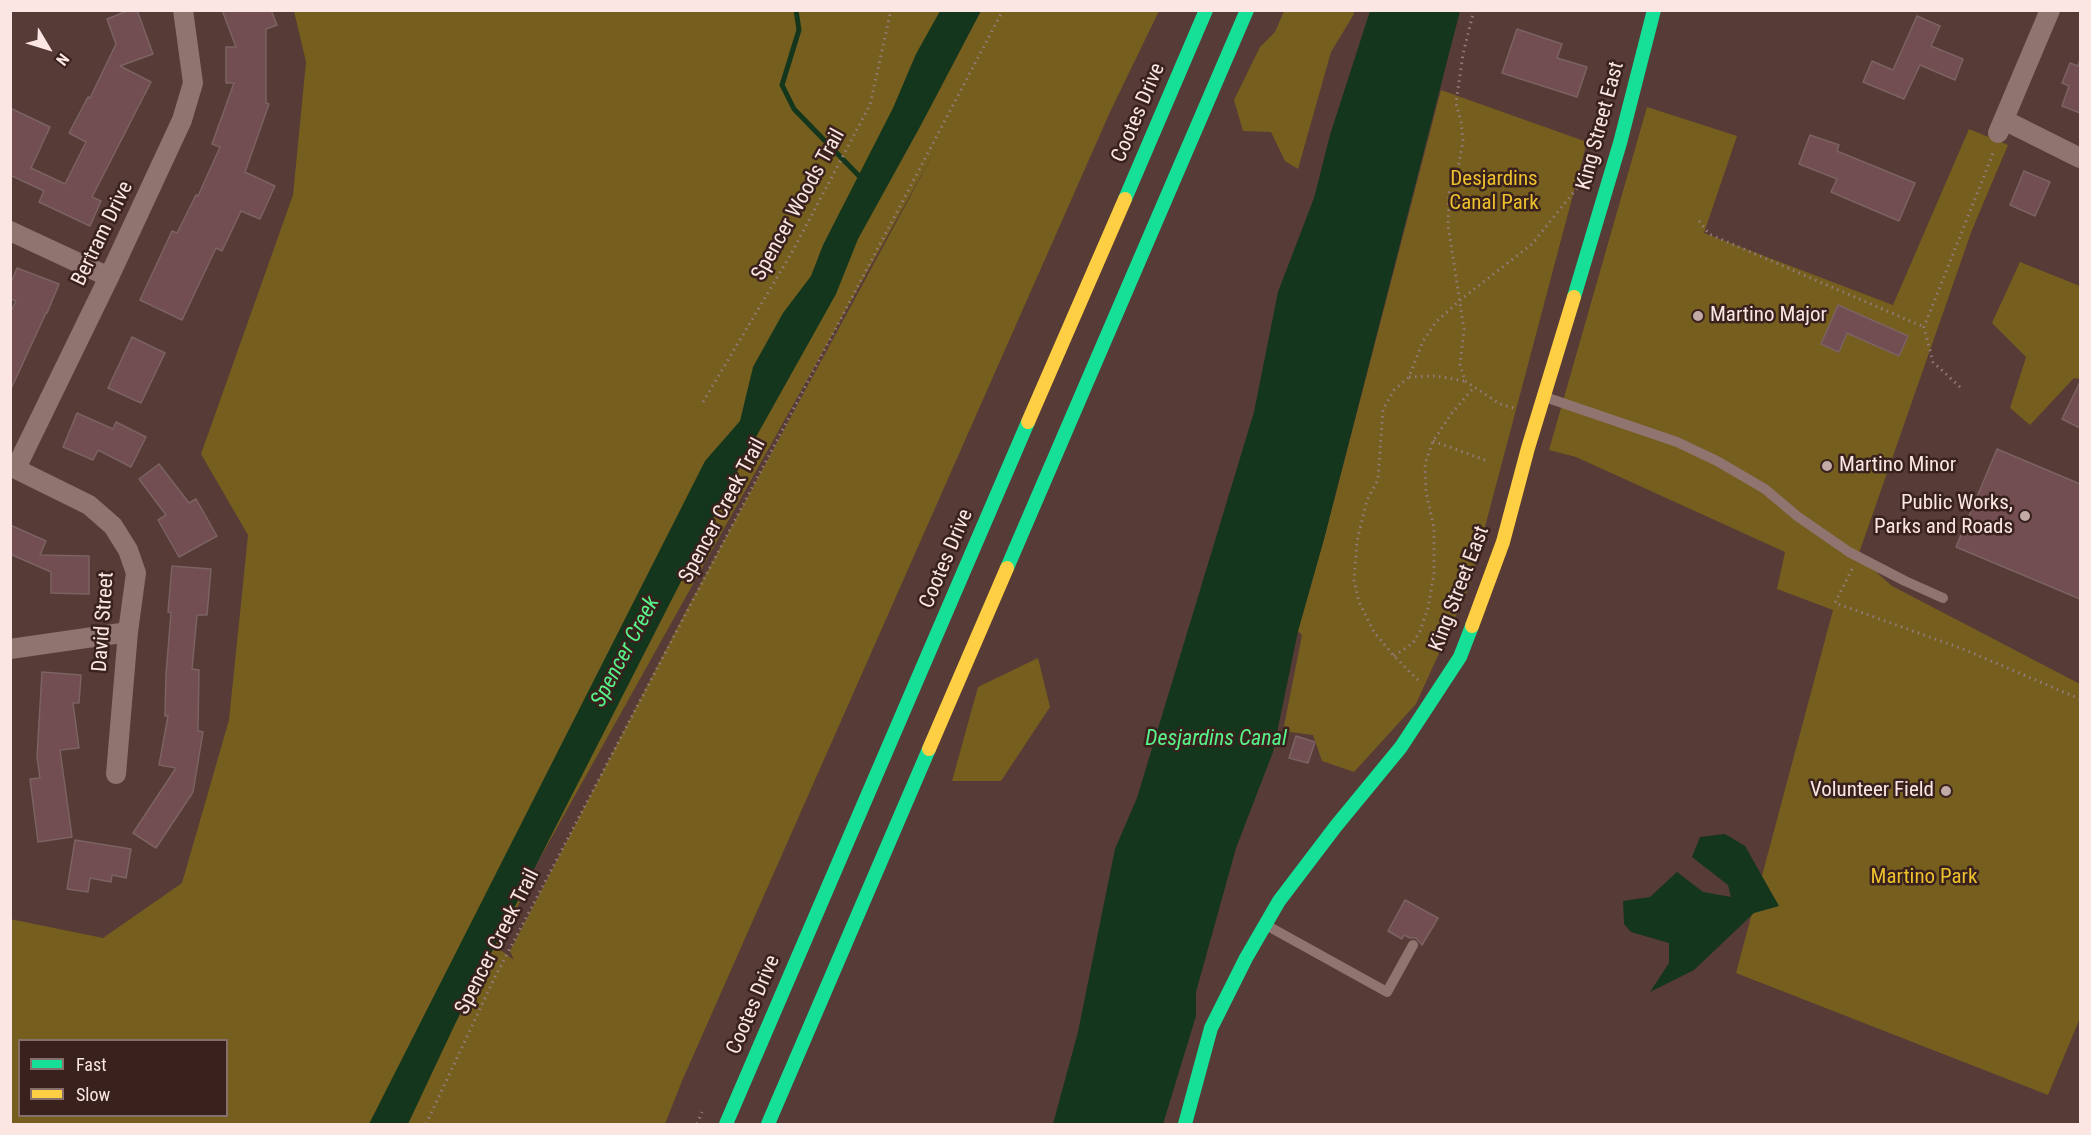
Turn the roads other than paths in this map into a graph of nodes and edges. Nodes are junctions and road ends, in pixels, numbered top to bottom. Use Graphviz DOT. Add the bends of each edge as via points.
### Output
graph roads {
  1 [pos="183,10"];
  2 [pos="1206,10"];
  3 [pos="1247,10"];
  4 [pos="1654,10"];
  5 [pos="2050,10"];
  6 [pos="2080,158"];
  7 [pos="10,231"];
  8 [pos="109,277"];
  9 [pos="1544,396"];
  10 [pos="13,467"];
  11 [pos="1943,598"];
  12 [pos="128,632"];
  13 [pos="10,649"];
  14 [pos="116,774"];
  15 [pos="1266,925"];
  16 [pos="1413,945"];
  17 [pos="726,1125"];
  18 [pos="768,1125"];
  19 [pos="1185,1125"];
  1 -- 8 [label="street, Bertram Drive" via="193,83 174,140"];
  2 -- 17 [label="main road, Cootes Drive"];
  3 -- 18 [label="main road"];
  4 -- 9 [label="main road, King Street East" via="1608,183"];
  5 -- 6 [label="street" via="2001,126"];
  7 -- 8 [label="street"];
  8 -- 10 [label="street, Bertram Drive"];
  9 -- 11 [label="lane" via="1677,442 1717,461 1765,489 1814,529 1858,556"];
  9 -- 15 [label="main road, King Street East" via="1503,542 1460,657 1401,747 1336,826"];
  10 -- 12 [label="street, David Street" via="89,505 113,526 136,573"];
  12 -- 13 [label="street"];
  12 -- 14 [label="street, David Street"];
  15 -- 16 [label="lane" via="1387,992"];
  15 -- 19 [label="main road, King Street East" via="1211,1028"];
}
